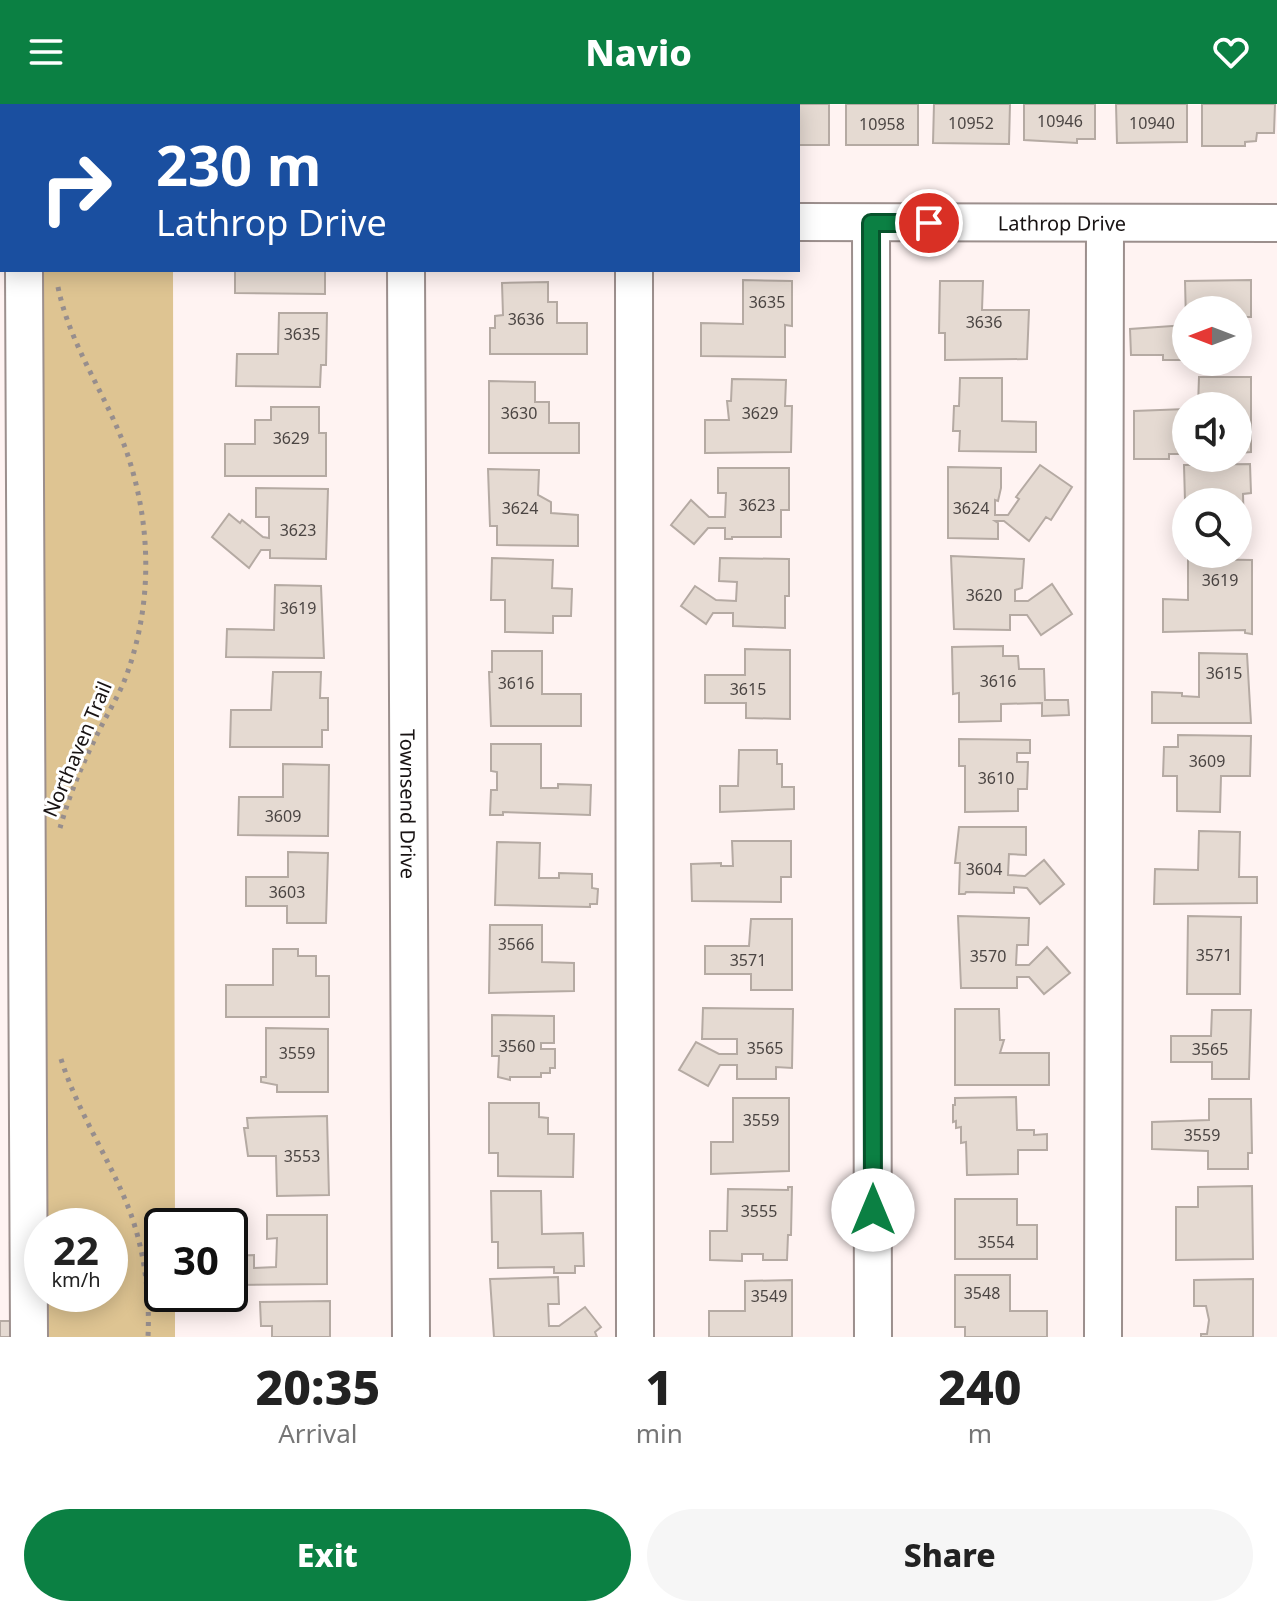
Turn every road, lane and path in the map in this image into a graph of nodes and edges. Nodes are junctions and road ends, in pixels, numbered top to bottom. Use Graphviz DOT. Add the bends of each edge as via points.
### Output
graph roads {
  1 [pos="800,222"];
  2 [pos="871,223"];
  3 [pos="1105,223"];
  4 [pos="1277,223"];
  5 [pos="24,272"];
  6 [pos="406,272"];
  7 [pos="634,272"];
  8 [pos="57,282"];
  9 [pos="58,833"];
  10 [pos="57,1046"];
  11 [pos="29,1337"];
  12 [pos="148,1337"];
  13 [pos="411,1337"];
  14 [pos="635,1337"];
  15 [pos="873,1337"];
  16 [pos="1103,1337"];
  1 -- 2 [label="street, Lathrop Drive"];
  2 -- 3 [label="street, Lathrop Drive"];
  2 -- 15 [label="street"];
  3 -- 4 [label="street, Lathrop Drive"];
  3 -- 16 [label="street"];
  5 -- 11 [label="street"];
  6 -- 13 [label="street, Townsend Drive"];
  7 -- 14 [label="street"];
  8 -- 9 [label="path, Northaven Trail" via="81,358 120,434 136,482 147,577 128,671 70,794"];
  10 -- 12 [label="path" via="69,1085 128,1205 146,1279"];
}
